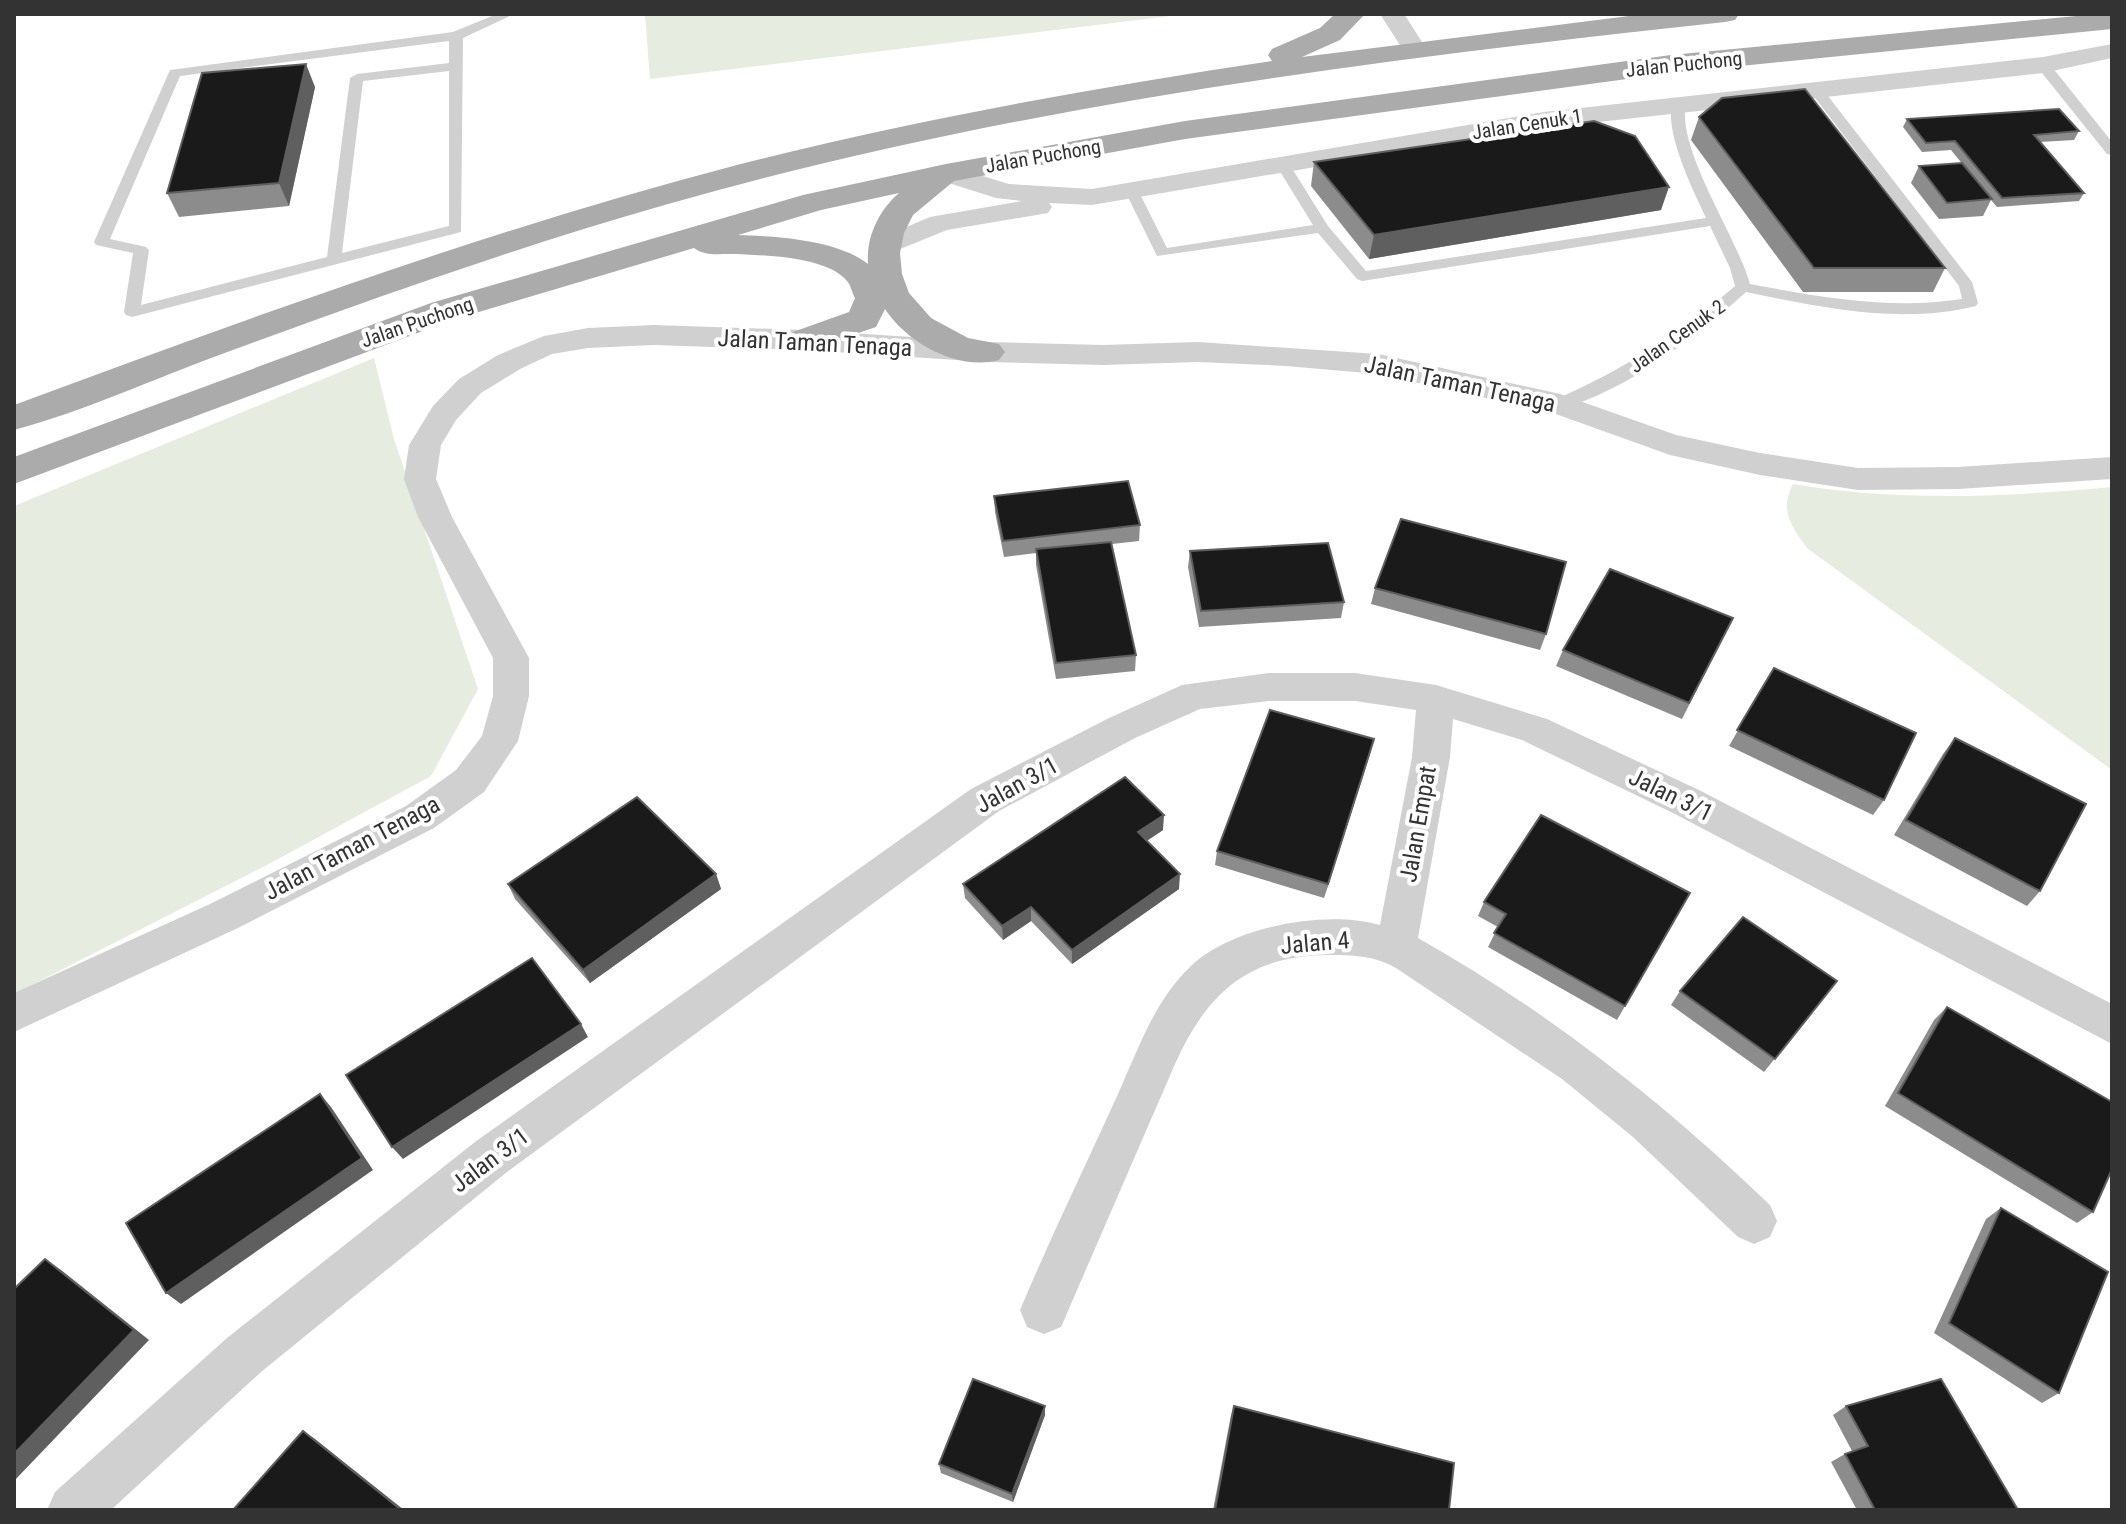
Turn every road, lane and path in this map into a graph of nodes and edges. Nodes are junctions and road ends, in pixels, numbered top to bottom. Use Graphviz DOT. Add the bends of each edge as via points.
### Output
graph roads {
  1 [pos="508,14"];
  2 [pos="1351,14"];
  3 [pos="1392,14"];
  4 [pos="1725,14"];
  5 [pos="1479,16"];
  6 [pos="2112,21"];
  7 [pos="1603,26"];
  8 [pos="456,36"];
  9 [pos="1414,48"];
  10 [pos="2112,51"];
  11 [pos="1671,64"];
  12 [pos="2043,65"];
  13 [pos="456,66"];
  14 [pos="1148,89"];
  15 [pos="1816,90"];
  16 [pos="1679,104"];
  17 [pos="1185,130"];
  18 [pos="2112,151"];
  19 [pos="1283,165"];
  20 [pos="946,173"];
  21 [pos="1132,191"];
  22 [pos="1092,197"];
  23 [pos="1714,221"];
  24 [pos="1322,228"];
  25 [pos="667,244"];
  26 [pos="883,247"];
  27 [pos="334,260"];
  28 [pos="1743,287"];
  29 [pos="805,340"];
  30 [pos="987,352"];
  31 [pos="1560,404"];
  32 [pos="14,418"];
  33 [pos="2112,468"];
  34 [pos="14,471"];
  35 [pos="1436,699"];
  36 [pos="1396,947"];
  37 [pos="14,1013"];
  38 [pos="2112,1025"];
  39 [pos="1754,1221"];
  40 [pos="1044,1310"];
  41 [pos="73,1510"];
  1 -- 8 [label="lane"];
  2 -- 14 [label="main road" via="1306,47"];
  3 -- 9 [label="street"];
  4 -- 7 [label="main road, Jalan Puchong"];
  5 -- 7 [label="main road"];
  6 -- 11 [label="main road, Jalan Puchong"];
  7 -- 9 [label="main road, Jalan Puchong"];
  8 -- 13 [label="lane"];
  8 -- 27 [label="lane" via="175,73 101,242 141,250 132,312"];
  9 -- 11 [label="main road" via="1491,64 1628,59"];
  9 -- 14 [label="main road, Jalan Puchong"];
  9 -- 17 [label="main road" via="1403,67 1380,80 1240,108"];
  10 -- 12 [label="street, Jalan Cenuk 1"];
  11 -- 17 [label="main road, Jalan Puchong"];
  12 -- 15 [label="street, Jalan Cenuk 1"];
  12 -- 18 [label="lane"];
  13 -- 27 [label="lane" via="357,78"];
  13 -- 27 [label="lane" via="456,229"];
  14 -- 32 [label="main road, Jalan Puchong" via="916,133 745,173 325,302"];
  15 -- 16 [label="street, Jalan Cenuk 1"];
  15 -- 28 [label="lane" via="1967,285 1970,303 1845,308"];
  16 -- 19 [label="street, Jalan Cenuk 1" via="1544,120"];
  16 -- 23 [label="lane, Jalan Cenuk 2" via="1681,134"];
  17 -- 20 [label="main road, Jalan Puchong"];
  19 -- 21 [label="street, Jalan Cenuk 1"];
  19 -- 24 [label="lane"];
  20 -- 22 [label="street, Jalan Cenuk 1" via="1006,192"];
  20 -- 25 [label="main road, Jalan Puchong" via="814,202"];
  20 -- 26 [label="main road" via="899,211"];
  21 -- 22 [label="street, Jalan Cenuk 1"];
  21 -- 24 [label="lane" via="1162,253"];
  22 -- 26 [label="street" via="940,223"];
  23 -- 24 [label="lane" via="1362,276"];
  23 -- 28 [label="lane, Jalan Cenuk 2"];
  25 -- 29 [label="main road" via="808,252 861,274 872,298 864,319"];
  25 -- 34 [label="main road, Jalan Puchong" via="443,311"];
  26 -- 30 [label="main road" via="885,280 911,321 957,347"];
  28 -- 31 [label="lane, Jalan Cenuk 2" via="1669,345 1598,388"];
  29 -- 30 [label="street, Jalan Taman Tenaga"];
  29 -- 37 [label="street, Jalan Taman Tenaga" via="588,338 544,346 470,386 444,413 425,445 420,479 511,658 511,696 499,741 470,781 420,817"];
  30 -- 31 [label="street, Jalan Taman Tenaga" via="1198,352 1378,364"];
  31 -- 33 [label="street, Jalan Taman Tenaga" via="1670,444 1858,479"];
  35 -- 36 [label="street, Jalan Empat" via="1431,757"];
  35 -- 38 [label="street, Jalan 3/1" via="1534,729 1673,795"];
  35 -- 41 [label="street, Jalan 3/1" via="1355,687 1269,687 1195,695 985,800 491,1157 244,1355"];
  36 -- 39 [label="street, Jalan 4" via="1593,1074 1662,1131"];
  36 -- 40 [label="street, Jalan 4" via="1328,936 1277,944 1234,959 1206,978 1161,1047"];
}
